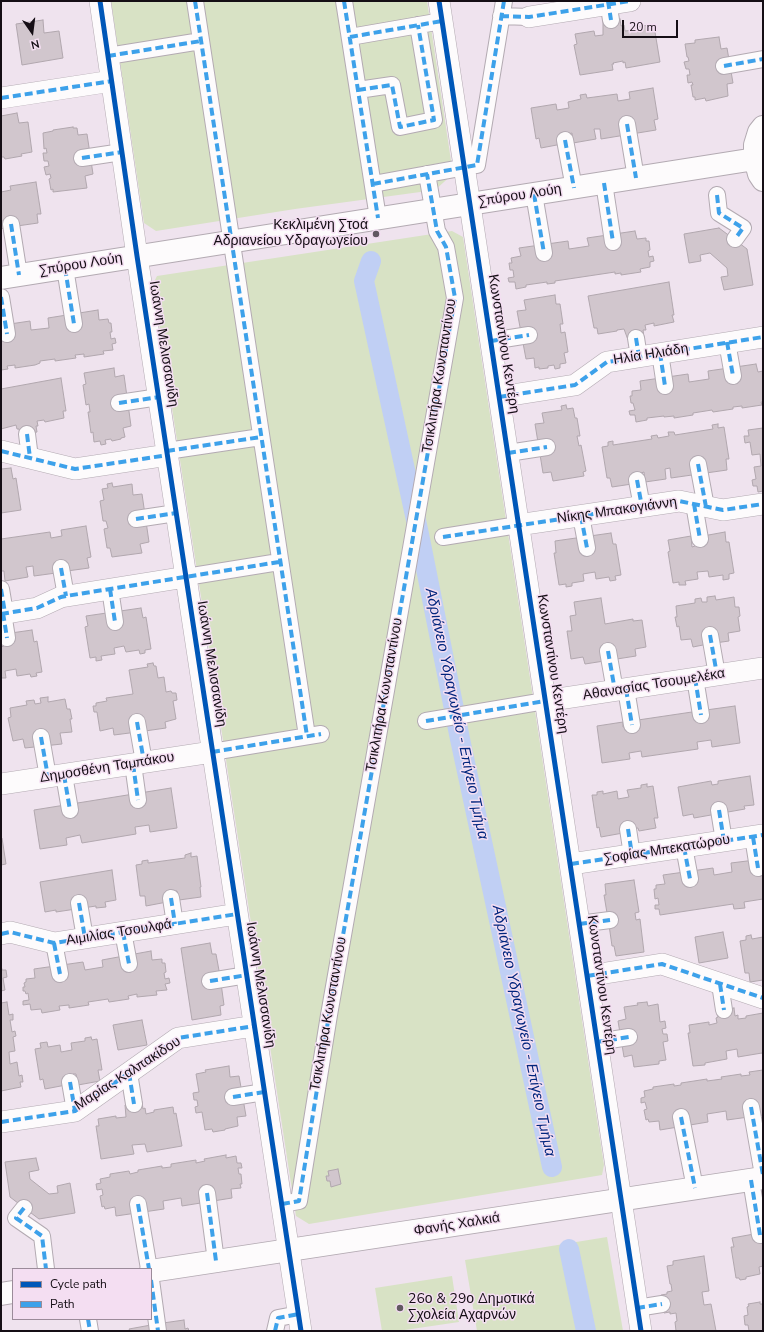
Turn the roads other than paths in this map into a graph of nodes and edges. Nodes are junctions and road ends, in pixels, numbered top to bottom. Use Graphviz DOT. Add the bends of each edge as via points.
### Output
graph roads {
  1 [pos="100,1"];
  2 [pos="195,1"];
  3 [pos="344,1"];
  4 [pos="439,1"];
  5 [pos="630,1"];
  6 [pos="503,9"];
  7 [pos="610,9"];
  8 [pos="529,17"];
  9 [pos="442,21"];
  10 [pos="418,25"];
  11 [pos="350,37"];
  12 [pos="201,41"];
  13 [pos="108,56"];
  14 [pos="763,59"];
  15 [pos="724,66"];
  16 [pos="112,81"];
  17 [pos="358,90"];
  18 [pos="1,98"];
  19 [pos="627,124"];
  20 [pos="763,127"];
  21 [pos="565,140"];
  22 [pos="122,152"];
  23 [pos="82,158"];
  24 [pos="754,159"];
  25 [pos="464,168"];
  26 [pos="427,174"];
  27 [pos="636,178"];
  28 [pos="763,180"];
  29 [pos="604,183"];
  30 [pos="372,184"];
  31 [pos="574,188"];
  32 [pos="534,194"];
  33 [pos="717,195"];
  34 [pos="470,204"];
  35 [pos="434,210"];
  36 [pos="378,218"];
  37 [pos="10,224"];
  38 [pos="735,239"];
  39 [pos="232,241"];
  40 [pos="613,242"];
  41 [pos="544,253"];
  42 [pos="137,256"];
  43 [pos="65,268"];
  44 [pos="10,276"];
  45 [pos="1,297"];
  46 [pos="74,324"];
  47 [pos="7,334"];
  48 [pos="530,334"];
  49 [pos="763,337"];
  50 [pos="491,341"];
  51 [pos="727,342"];
  52 [pos="660,353"];
  53 [pos="733,376"];
  54 [pos="665,386"];
  55 [pos="159,397"];
  56 [pos="500,397"];
  57 [pos="119,404"];
  58 [pos="27,434"];
  59 [pos="261,437"];
  60 [pos="547,447"];
  61 [pos="1,451"];
  62 [pos="167,453"];
  63 [pos="508,453"];
  64 [pos="30,458"];
  65 [pos="698,464"];
  66 [pos="637,480"];
  67 [pos="763,504"];
  68 [pos="700,505"];
  69 [pos="642,507"];
  70 [pos="176,513"];
  71 [pos="581,516"];
  72 [pos="136,519"];
  73 [pos="518,525"];
  74 [pos="443,536"];
  75 [pos="700,539"];
  76 [pos="586,548"];
  77 [pos="279,562"];
  78 [pos="61,568"];
  79 [pos="186,577"];
  80 [pos="1,589"];
  81 [pos="110,589"];
  82 [pos="66,596"];
  83 [pos="3,613"];
  84 [pos="115,622"];
  85 [pos="710,635"];
  86 [pos="7,638"];
  87 [pos="608,651"];
  88 [pos="763,668"];
  89 [pos="716,675"];
  90 [pos="695,678"];
  91 [pos="620,690"];
  92 [pos="545,701"];
  93 [pos="701,715"];
  94 [pos="426,721"];
  95 [pos="137,722"];
  96 [pos="632,726"];
  97 [pos="41,736"];
  98 [pos="212,752"];
  99 [pos="139,763"];
  100 [pos="56,776"];
  101 [pos="1,784"];
  102 [pos="138,800"];
  103 [pos="70,810"];
  104 [pos="719,810"];
  105 [pos="628,829"];
  106 [pos="758,836"];
  107 [pos="724,841"];
  108 [pos="684,847"];
  109 [pos="632,855"];
  110 [pos="571,864"];
  111 [pos="758,868"];
  112 [pos="690,879"];
  113 [pos="171,898"];
  114 [pos="79,903"];
  115 [pos="237,914"];
  116 [pos="610,920"];
  117 [pos="175,924"];
  118 [pos="579,924"];
  119 [pos="123,932"];
  120 [pos="1,934"];
  121 [pos="85,938"];
  122 [pos="54,943"];
  123 [pos="129,964"];
  124 [pos="60,974"];
  125 [pos="247,975"];
  126 [pos="587,976"];
  127 [pos="210,981"];
  128 [pos="720,984"];
  129 [pos="763,998"];
  130 [pos="724,1010"];
  131 [pos="254,1026"];
  132 [pos="629,1037"];
  133 [pos="597,1042"];
  134 [pos="129,1073"];
  135 [pos="70,1082"];
  136 [pos="264,1092"];
  137 [pos="233,1097"];
  138 [pos="134,1104"];
  139 [pos="751,1107"];
  140 [pos="75,1111"];
  141 [pos="681,1117"];
  142 [pos="1,1122"];
  143 [pos="759,1178"];
  144 [pos="695,1188"];
  145 [pos="207,1194"];
  146 [pos="621,1200"];
  147 [pos="138,1204"];
  148 [pos="282,1204"];
  149 [pos="24,1208"];
  150 [pos="760,1235"];
  151 [pos="289,1250"];
  152 [pos="216,1261"];
  153 [pos="46,1268"];
  154 [pos="150,1268"];
  155 [pos="152,1270"];
  156 [pos="152,1287"];
  157 [pos="12,1292"];
  158 [pos="1,1294"];
  159 [pos="662,1304"];
  160 [pos="637,1308"];
  161 [pos="88,1320"];
  162 [pos="300,1322"];
  163 [pos="90,1331"];
  164 [pos="158,1331"];
  165 [pos="275,1331"];
  166 [pos="641,1331"];
  1 -- 13 [label="street, Ιωάννη Μελισσανίδη"];
  2 -- 12 [label="street"];
  3 -- 11 [label="street"];
  4 -- 9 [label="street, Κωνσταντίνου Κεντέρη"];
  5 -- 7 [label="street"];
  6 -- 8 [label="street"];
  6 -- 25 [label="street" via="477,165"];
  7 -- 8 [label="street"];
  9 -- 10 [label="street"];
  9 -- 25 [label="street, Κωνσταντίνου Κεντέρη"];
  10 -- 11 [label="street"];
  10 -- 17 [label="street" via="434,120 400,127 392,85"];
  11 -- 17 [label="street"];
  12 -- 13 [label="street"];
  12 -- 39 [label="street"];
  13 -- 16 [label="street, Ιωάννη Μελισσανίδη"];
  14 -- 15 [label="street"];
  16 -- 18 [label="street"];
  16 -- 22 [label="street, Ιωάννη Μελισσανίδη"];
  17 -- 30 [label="street"];
  19 -- 27 [label="street"];
  20 -- 24 [label="street" via="755,145"];
  21 -- 31 [label="street"];
  22 -- 23 [label="street"];
  22 -- 42 [label="street, Ιωάννη Μελισσανίδη"];
  24 -- 27 [label="street, Σπύρου Λούη"];
  24 -- 28 [label="street"];
  25 -- 26 [label="street"];
  25 -- 34 [label="street, Κωνσταντίνου Κεντέρη"];
  26 -- 30 [label="street"];
  26 -- 35 [label="street, Τσικλιτήρα Κωνσταντίνου"];
  27 -- 29 [label="street, Σπύρου Λούη"];
  29 -- 31 [label="street, Σπύρου Λούη"];
  29 -- 40 [label="street"];
  30 -- 36 [label="street"];
  31 -- 32 [label="street, Σπύρου Λούη"];
  32 -- 34 [label="street, Σπύρου Λούη"];
  32 -- 41 [label="street"];
  33 -- 38 [label="street" via="719,213 743,228"];
  34 -- 35 [label="street, Σπύρου Λούη"];
  34 -- 50 [label="street, Κωνσταντίνου Κεντέρη"];
  35 -- 36 [label="street, Σπύρου Λούη"];
  35 -- 148 [label="street, Τσικλιτήρα Κωνσταντίνου" via="437,231 446,247 454,298 299,1201"];
  36 -- 39 [label="street, Σπύρου Λούη"];
  37 -- 44 [label="street"];
  39 -- 42 [label="street, Σπύρου Λούη"];
  39 -- 59 [label="street"];
  42 -- 43 [label="street, Σπύρου Λούη"];
  42 -- 55 [label="street, Ιωάννη Μελισσανίδη"];
  43 -- 44 [label="street, Σπύρου Λούη"];
  43 -- 46 [label="street"];
  45 -- 47 [label="street"];
  48 -- 50 [label="street"];
  49 -- 51 [label="street, Ηλία Ηλιάδη"];
  50 -- 56 [label="street, Κωνσταντίνου Κεντέρη"];
  51 -- 52 [label="street, Ηλία Ηλιάδη"];
  51 -- 53 [label="street"];
  52 -- 54 [label="street"];
  52 -- 56 [label="street, Ηλία Ηλιάδη" via="637,347 607,362 575,384"];
  55 -- 57 [label="street"];
  55 -- 62 [label="street, Ιωάννη Μελισσανίδη"];
  56 -- 63 [label="street, Κωνσταντίνου Κεντέρη"];
  58 -- 64 [label="street"];
  59 -- 62 [label="street"];
  59 -- 77 [label="street"];
  60 -- 63 [label="street"];
  61 -- 64 [label="street"];
  62 -- 64 [label="street" via="75,469"];
  62 -- 70 [label="street, Ιωάννη Μελισσανίδη"];
  63 -- 73 [label="street, Κωνσταντίνου Κεντέρη"];
  65 -- 68 [label="street"];
  66 -- 69 [label="street"];
  67 -- 68 [label="street, Νίκης Μπακογιάννη" via="723,510"];
  68 -- 69 [label="street, Νίκης Μπακογιάννη" via="679,501"];
  68 -- 75 [label="street"];
  69 -- 71 [label="street, Νίκης Μπακογιάννη"];
  70 -- 72 [label="street"];
  70 -- 79 [label="street, Ιωάννη Μελισσανίδη"];
  71 -- 73 [label="street, Νίκης Μπακογιάννη"];
  71 -- 76 [label="street"];
  73 -- 74 [label="street"];
  73 -- 92 [label="street, Κωνσταντίνου Κεντέρη"];
  77 -- 79 [label="street"];
  77 -- 98 [label="street" via="314,735"];
  78 -- 82 [label="street"];
  79 -- 81 [label="street"];
  79 -- 98 [label="street, Ιωάννη Μελισσανίδη"];
  80 -- 83 [label="street"];
  81 -- 82 [label="street"];
  81 -- 84 [label="street"];
  82 -- 83 [label="street" via="37,608"];
  83 -- 86 [label="street"];
  85 -- 89 [label="street"];
  87 -- 91 [label="street"];
  88 -- 89 [label="street, Αθανασίας Τσουμελέκα"];
  89 -- 90 [label="street, Αθανασίας Τσουμελέκα"];
  90 -- 91 [label="street, Αθανασίας Τσουμελέκα"];
  90 -- 93 [label="street"];
  91 -- 92 [label="street, Αθανασίας Τσουμελέκα"];
  91 -- 96 [label="street"];
  92 -- 94 [label="street"];
  92 -- 110 [label="street, Κωνσταντίνου Κεντέρη"];
  95 -- 99 [label="street"];
  97 -- 100 [label="street"];
  98 -- 99 [label="street, Δημοσθένη Ταμπάκου"];
  98 -- 115 [label="street, Ιωάννη Μελισσανίδη"];
  99 -- 100 [label="street, Δημοσθένη Ταμπάκου"];
  99 -- 102 [label="street"];
  100 -- 101 [label="street, Δημοσθένη Ταμπάκου"];
  100 -- 103 [label="street"];
  104 -- 107 [label="street"];
  105 -- 109 [label="street"];
  106 -- 107 [label="street, Σοφίας Μπεκατώρου"];
  106 -- 111 [label="street"];
  107 -- 108 [label="street, Σοφίας Μπεκατώρου"];
  108 -- 109 [label="street, Σοφίας Μπεκατώρου"];
  108 -- 112 [label="street"];
  109 -- 110 [label="street, Σοφίας Μπεκατώρου"];
  110 -- 118 [label="street, Κωνσταντίνου Κεντέρη"];
  113 -- 117 [label="street"];
  114 -- 121 [label="street"];
  115 -- 117 [label="street, Αιμιλίας Τσουλφά"];
  115 -- 125 [label="street, Ιωάννη Μελισσανίδη"];
  116 -- 118 [label="street"];
  117 -- 119 [label="street, Αιμιλίας Τσουλφά"];
  118 -- 126 [label="street, Κωνσταντίνου Κεντέρη"];
  119 -- 121 [label="street, Αιμιλίας Τσουλφά"];
  119 -- 123 [label="street"];
  120 -- 122 [label="street, Αιμιλίας Τσουλφά" via="10,932"];
  121 -- 122 [label="street, Αιμιλίας Τσουλφά"];
  122 -- 124 [label="street"];
  125 -- 127 [label="street"];
  125 -- 131 [label="street, Ιωάννη Μελισσανίδη"];
  126 -- 128 [label="street" via="662,964"];
  126 -- 133 [label="street, Κωνσταντίνου Κεντέρη"];
  128 -- 129 [label="street"];
  128 -- 130 [label="street"];
  131 -- 134 [label="street, Μαρίας Καλπακίδου" via="178,1038"];
  131 -- 136 [label="street, Ιωάννη Μελισσανίδη"];
  132 -- 133 [label="street"];
  133 -- 146 [label="street, Κωνσταντίνου Κεντέρη"];
  134 -- 138 [label="street"];
  134 -- 140 [label="street, Μαρίας Καλπακίδου"];
  135 -- 140 [label="street"];
  136 -- 137 [label="street"];
  136 -- 148 [label="street, Ιωάννη Μελισσανίδη"];
  139 -- 143 [label="street"];
  140 -- 142 [label="street, Μαρίας Καλπακίδου"];
  141 -- 144 [label="street"];
  143 -- 144 [label="street, Φανής Χαλκιά"];
  143 -- 150 [label="street"];
  144 -- 146 [label="street, Φανής Χαλκιά"];
  145 -- 152 [label="street"];
  146 -- 151 [label="street, Φανής Χαλκιά"];
  146 -- 160 [label="street, Κωνσταντίνου Κεντέρη"];
  147 -- 154 [label="street"];
  148 -- 151 [label="street, Ιωάννη Μελισσανίδη"];
  149 -- 153 [label="street" via="16,1218 42,1236"];
  151 -- 152 [label="street, Φανής Χαλκιά"];
  151 -- 162 [label="street, Ιωάννη Μελισσανίδη"];
  152 -- 155 [label="street, Φανής Χαλκιά"];
  156 -- 164 [label="street"];
  157 -- 158 [label="street"];
  159 -- 160 [label="street"];
  160 -- 166 [label="street, Κωνσταντίνου Κεντέρη"];
  161 -- 163 [label="street"];
  162 -- 165 [label="street" via="278,1318"];
}
